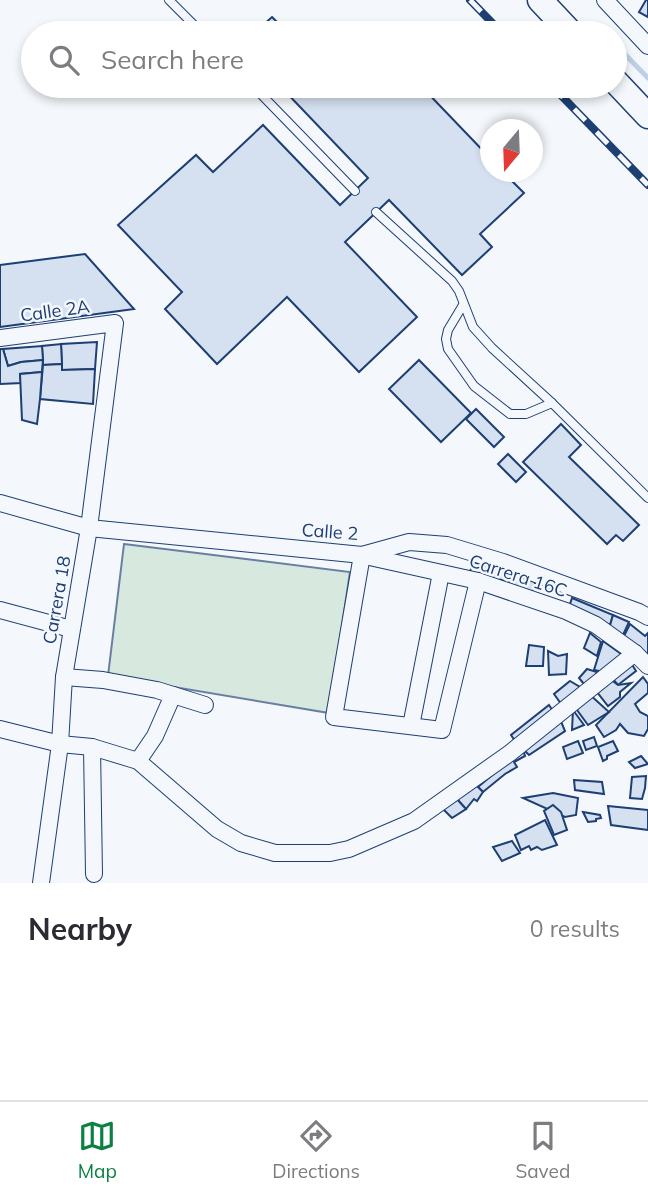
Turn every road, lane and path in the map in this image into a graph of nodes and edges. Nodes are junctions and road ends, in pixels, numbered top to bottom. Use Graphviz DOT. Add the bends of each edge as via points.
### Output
graph roads {
  1 [pos="169,0"];
  2 [pos="540,0"];
  3 [pos="610,2"];
  4 [pos="190,21"];
  5 [pos="559,21"];
  6 [pos="626,21"];
  7 [pos="627,22"];
  8 [pos="648,46"];
  9 [pos="627,94"];
  10 [pos="265,98"];
  11 [pos="648,116"];
  12 [pos="355,191"];
  13 [pos="376,212"];
  14 [pos="463,305"];
  15 [pos="115,323"];
  16 [pos="0,338"];
  17 [pos="552,402"];
  18 [pos="648,498"];
  19 [pos="0,503"];
  20 [pos="89,528"];
  21 [pos="362,555"];
  22 [pos="441,573"];
  23 [pos="478,581"];
  24 [pos="0,610"];
  25 [pos="648,617"];
  26 [pos="71,629"];
  27 [pos="635,653"];
  28 [pos="648,666"];
  29 [pos="64,677"];
  30 [pos="173,695"];
  31 [pos="205,705"];
  32 [pos="411,726"];
  33 [pos="0,729"];
  34 [pos="60,744"];
  35 [pos="92,747"];
  36 [pos="138,761"];
  37 [pos="94,874"];
  38 [pos="41,883"];
  1 -- 4 [label="lane"];
  2 -- 5 [label="main road"];
  3 -- 6 [label="street"];
  7 -- 8 [label="street"];
  9 -- 11 [label="main road"];
  10 -- 12 [label="lane"];
  13 -- 14 [label="lane" via="452,281"];
  14 -- 17 [label="lane" via="479,334"];
  14 -- 17 [label="lane" via="446,339 474,386 510,414 526,414"];
  15 -- 16 [label="street, Calle 2A"];
  15 -- 20 [label="street, Carrera 18"];
  17 -- 18 [label="lane"];
  19 -- 20 [label="street, Calle 2"];
  20 -- 21 [label="street, Calle 2"];
  20 -- 26 [label="street, Carrera 18"];
  21 -- 22 [label="street, Carrera 16C"];
  21 -- 25 [label="street, Calle 2" via="409,542 447,545"];
  21 -- 32 [label="street" via="334,718"];
  22 -- 23 [label="street, Carrera 16C"];
  22 -- 32 [label="street"];
  23 -- 27 [label="street, Carrera 16C" via="566,611 596,625"];
  23 -- 32 [label="street" via="442,730"];
  24 -- 26 [label="street"];
  26 -- 29 [label="street, Carrera 18"];
  27 -- 28 [label="street, Carrera 16C"];
  27 -- 36 [label="street" via="510,753 414,821 349,849 275,853 241,843 217,829"];
  29 -- 30 [label="street"];
  29 -- 34 [label="street, Carrera 18"];
  30 -- 31 [label="street"];
  30 -- 36 [label="street"];
  33 -- 34 [label="street"];
  34 -- 35 [label="street"];
  34 -- 38 [label="street, Carrera 18"];
  35 -- 36 [label="street"];
  35 -- 37 [label="street"];
}
